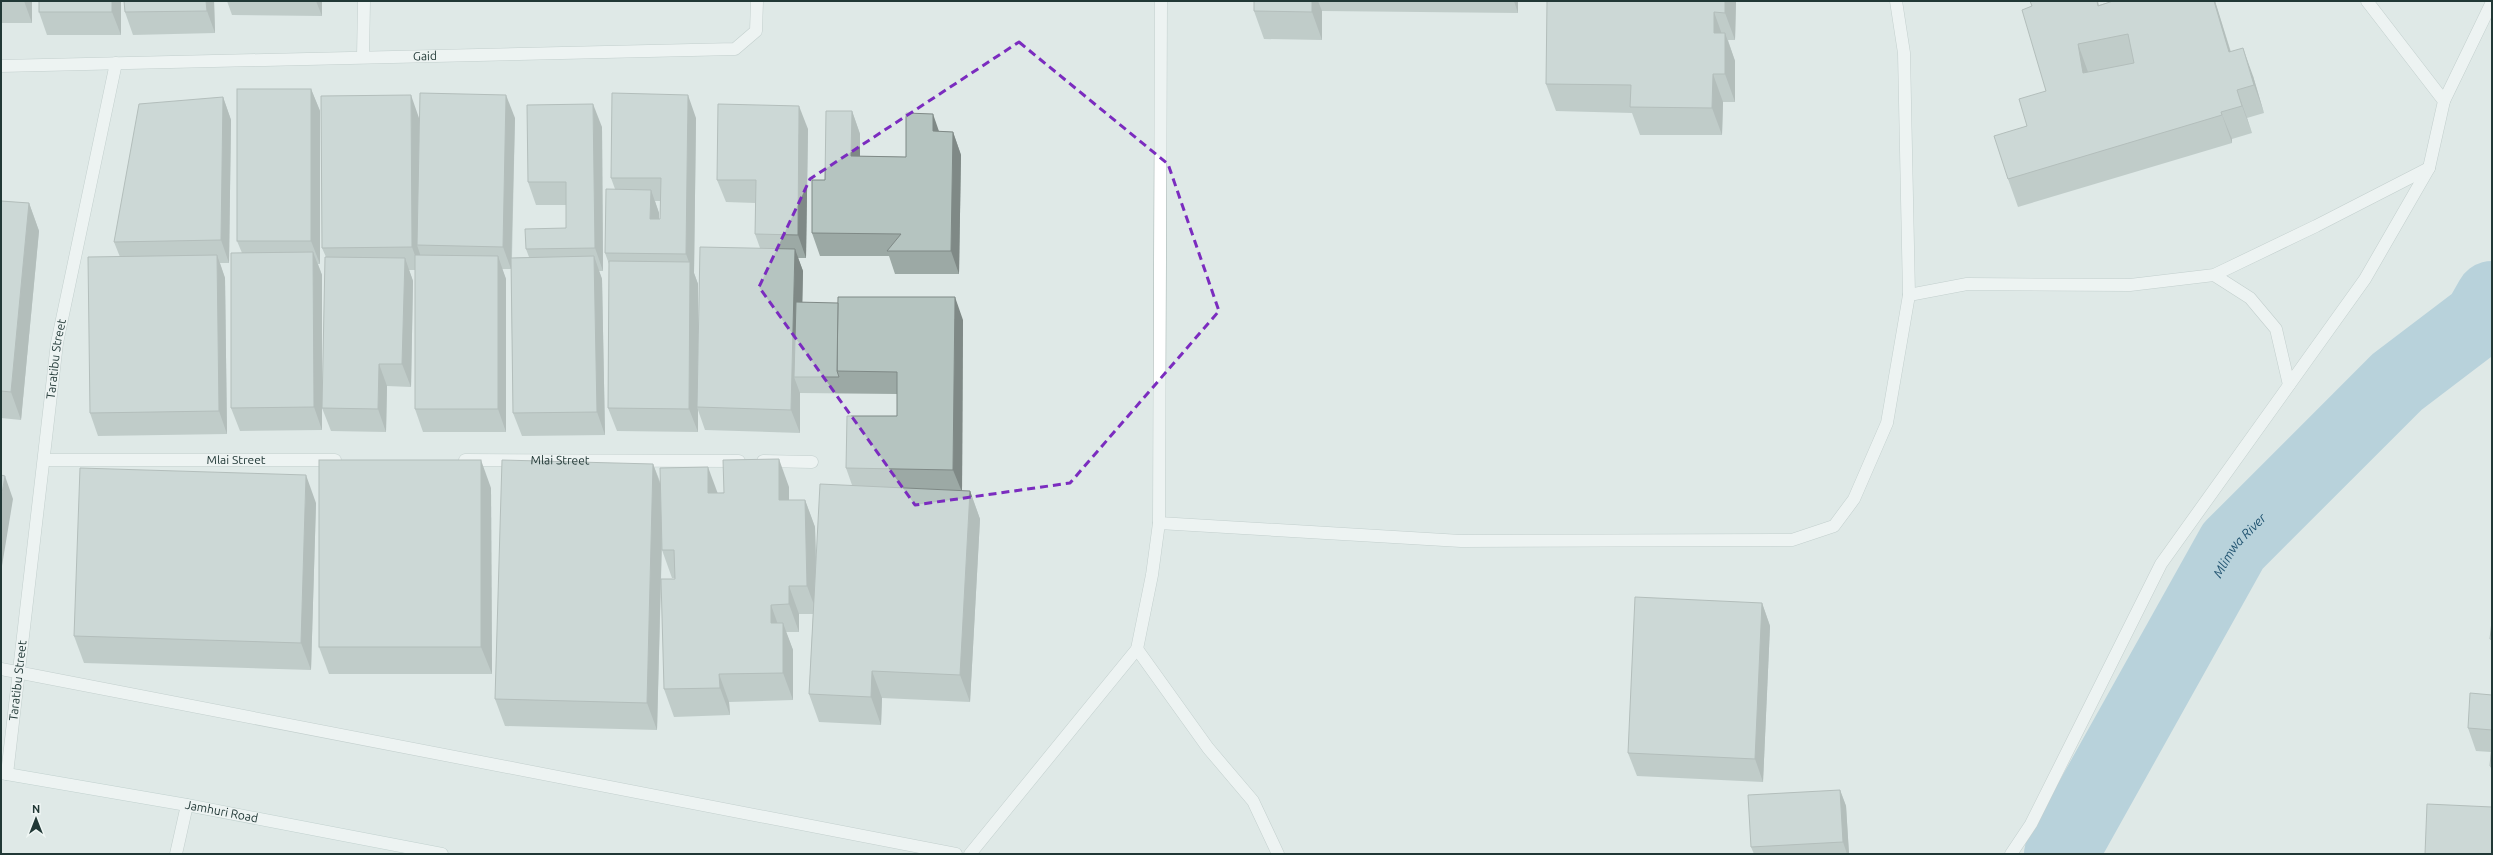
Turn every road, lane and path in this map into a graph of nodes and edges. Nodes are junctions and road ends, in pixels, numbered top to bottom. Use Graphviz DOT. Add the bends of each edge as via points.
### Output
graph roads {
  1 [pos="364,1"];
  2 [pos="756,1"];
  3 [pos="1161,1"];
  4 [pos="1896,1"];
  5 [pos="2367,1"];
  6 [pos="2492,2"];
  7 [pos="363,57"];
  8 [pos="116,63"];
  9 [pos="1,66"];
  10 [pos="2444,100"];
  11 [pos="2429,168"];
  12 [pos="2214,275"];
  13 [pos="1909,295"];
  14 [pos="2289,385"];
  15 [pos="44,460"];
  16 [pos="348,460"];
  17 [pos="452,460"];
  18 [pos="812,462"];
  19 [pos="1159,522"];
  20 [pos="1137,649"];
  21 [pos="1,669"];
  22 [pos="19,672"];
  23 [pos="4,773"];
  24 [pos="187,805"];
  25 [pos="176,854"];
  26 [pos="442,854"];
  27 [pos="956,854"];
  28 [pos="970,854"];
  29 [pos="1278,854"];
  30 [pos="2012,854"];
  1 -- 7 [label="street"];
  2 -- 7 [label="street, Gaid" via="756,31 735,49"];
  3 -- 19 [label="street"];
  4 -- 13 [label="street" via="1904,53"];
  5 -- 10 [label="street"];
  6 -- 10 [label="street"];
  7 -- 8 [label="street, Gaid"];
  8 -- 9 [label="street"];
  8 -- 15 [label="street, Taratibu Street" via="57,343"];
  10 -- 11 [label="street"];
  11 -- 12 [label="street"];
  11 -- 14 [label="street" via="2365,279"];
  12 -- 13 [label="street" via="2130,285 1967,284"];
  12 -- 14 [label="street" via="2250,298 2276,329"];
  13 -- 19 [label="street" via="1887,423 1854,499 1834,526 1792,540 1461,541"];
  14 -- 30 [label="street" via="2161,564 2031,824"];
  15 -- 16 [label="street, Mlai Street"];
  15 -- 22 [label="street, Taratibu Street"];
  17 -- 18 [label="street, Mlai Street"];
  19 -- 20 [label="street" via="1152,575"];
  20 -- 28 [label="street"];
  20 -- 29 [label="street" via="1208,748 1253,801"];
  21 -- 22 [label="street"];
  22 -- 23 [label="street, Taratibu Street"];
  22 -- 27 [label="street"];
  23 -- 24 [label="street, Jamhuri Road"];
  24 -- 25 [label="street"];
  24 -- 26 [label="street, Jamhuri Road"];
}
